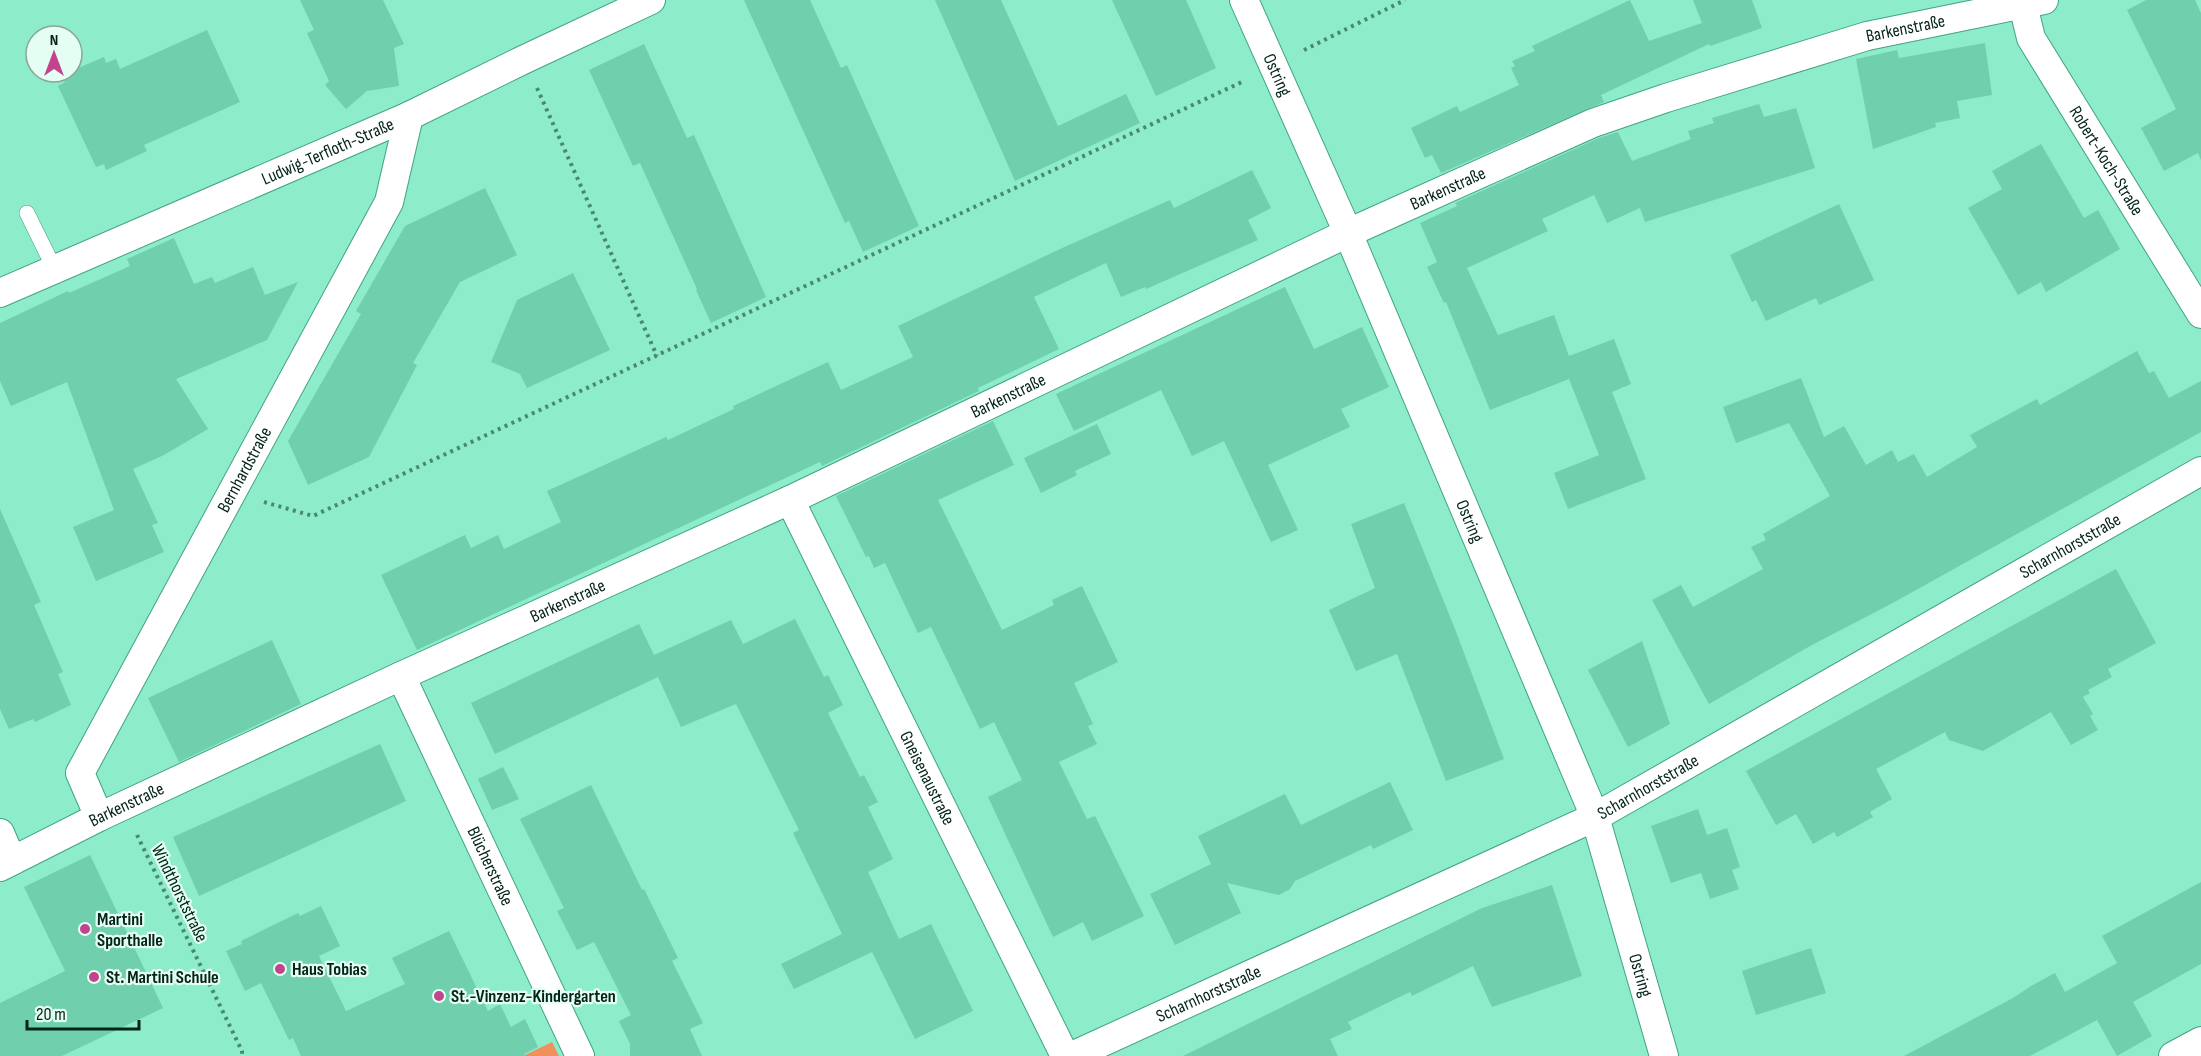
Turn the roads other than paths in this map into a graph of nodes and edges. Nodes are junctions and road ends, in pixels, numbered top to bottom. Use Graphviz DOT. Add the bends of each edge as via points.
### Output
graph roads {
  1 [pos="651,0"];
  2 [pos="1244,0"];
  3 [pos="2033,2"];
  4 [pos="409,116"];
  5 [pos="27,213"];
  6 [pos="1348,233"];
  7 [pos="54,268"];
  8 [pos="0,293"];
  9 [pos="2201,314"];
  10 [pos="2201,471"];
  11 [pos="790,500"];
  12 [pos="401,676"];
  13 [pos="111,812"];
  14 [pos="1595,817"];
  15 [pos="0,833"];
  16 [pos="6,864"];
  17 [pos="2201,1041"];
  18 [pos="580,1056"];
  19 [pos="1065,1056"];
  20 [pos="1072,1056"];
  21 [pos="1664,1056"];
  22 [pos="2173,1056"];
  1 -- 4 [label="street, Ludwig-Terfloth-Straße"];
  2 -- 6 [label="street, Ostring"];
  3 -- 6 [label="street, Barkenstraße" via="1867,36 1666,98 1593,123"];
  3 -- 9 [label="street, Robert-Koch-Straße" via="2031,38"];
  4 -- 7 [label="street, Ludwig-Terfloth-Straße"];
  4 -- 13 [label="street, Bernhardstraße" via="389,202 81,773"];
  5 -- 7 [label="lane"];
  6 -- 11 [label="street, Barkenstraße"];
  6 -- 14 [label="street, Ostring"];
  7 -- 8 [label="street, Ludwig-Terfloth-Straße"];
  10 -- 14 [label="street, Scharnhorststraße"];
  11 -- 12 [label="street, Barkenstraße"];
  11 -- 19 [label="street, Gneisenaustraße"];
  12 -- 13 [label="street, Barkenstraße"];
  12 -- 18 [label="street, Blücherstraße"];
  13 -- 16 [label="street, Barkenstraße"];
  14 -- 20 [label="street, Scharnhorststraße"];
  14 -- 21 [label="street, Ostring"];
  15 -- 16 [label="street"];
  17 -- 22 [label="street"];
}
